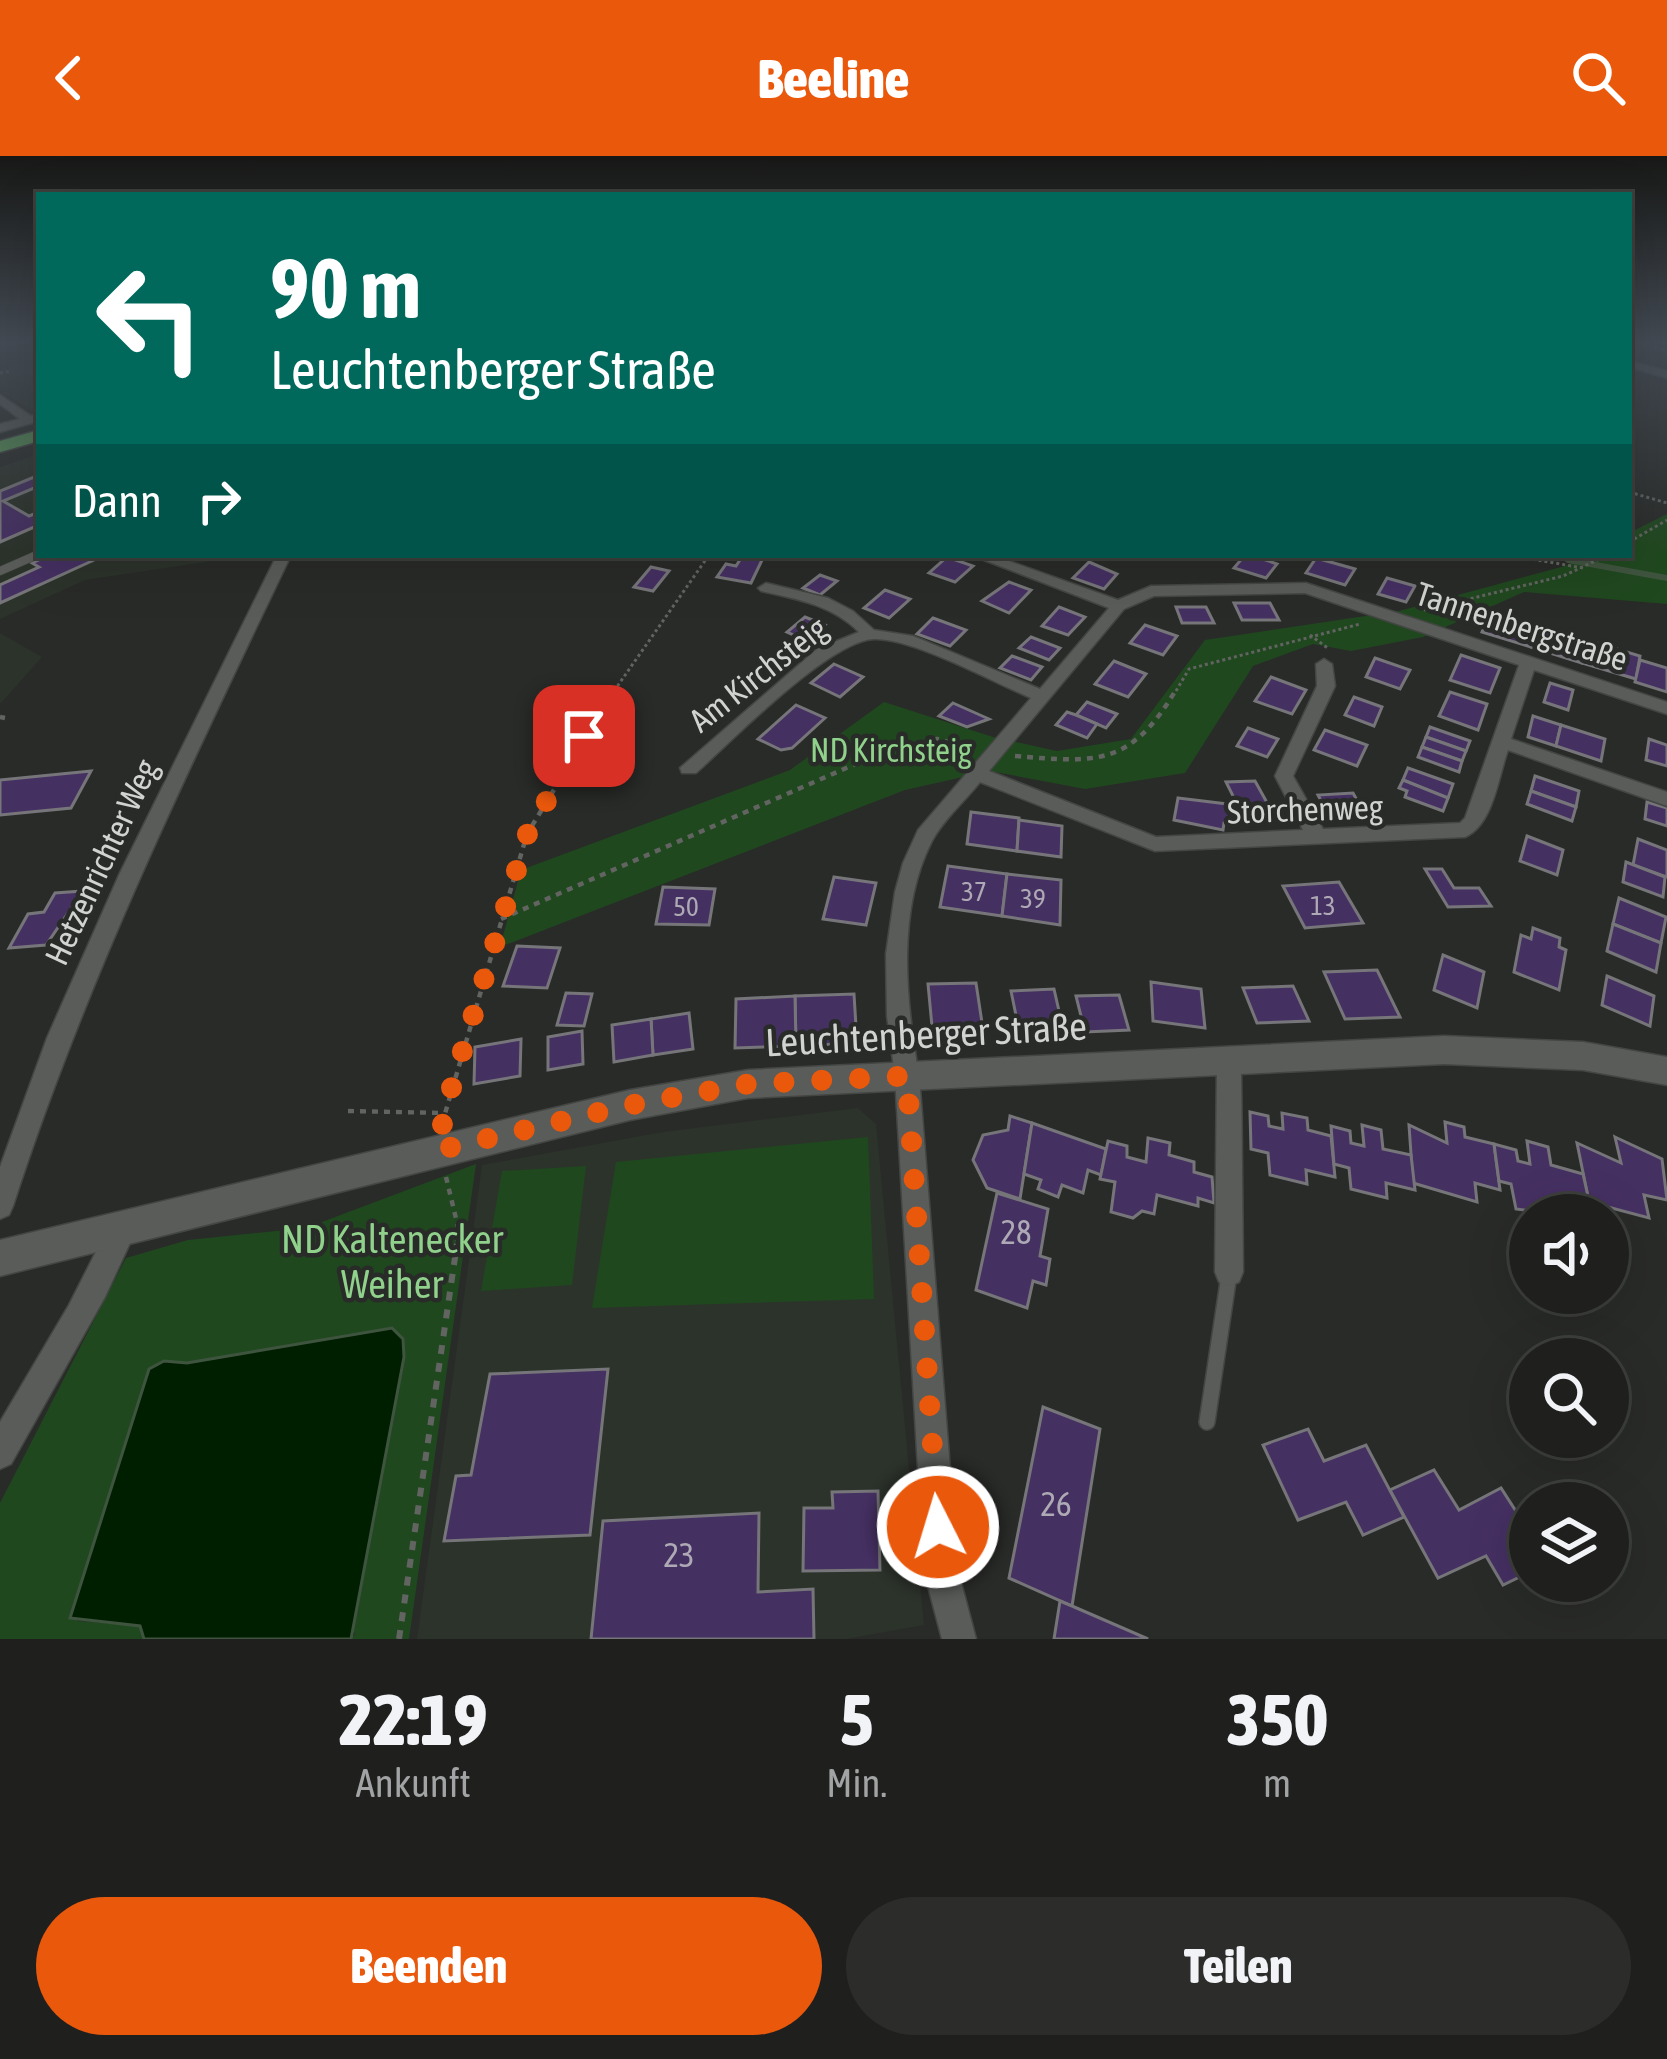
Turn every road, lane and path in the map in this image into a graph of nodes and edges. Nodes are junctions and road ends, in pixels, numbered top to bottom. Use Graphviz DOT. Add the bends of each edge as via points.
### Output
graph roads {
  1 [pos="36,424"];
  2 [pos="0,428"];
  3 [pos="0,447"];
  4 [pos="1632,493"];
  5 [pos="1667,503"];
  6 [pos="1667,520"];
  7 [pos="1632,540"];
  8 [pos="36,555"];
  9 [pos="283,558"];
  10 [pos="708,558"];
  11 [pos="985,558"];
  12 [pos="1526,558"];
  13 [pos="1603,558"];
  14 [pos="1583,568"];
  15 [pos="0,572"];
  16 [pos="766,588"];
  17 [pos="1119,606"];
  18 [pos="1397,616"];
  19 [pos="869,634"];
  20 [pos="1310,635"];
  21 [pos="1529,661"];
  22 [pos="1324,664"];
  23 [pos="1044,697"];
  24 [pos="1667,708"];
  25 [pos="1502,742"];
  26 [pos="994,754"];
  27 [pos="688,768"];
  28 [pos="978,774"];
  29 [pos="1667,799"];
  30 [pos="1318,838"];
  31 [pos="501,919"];
  32 [pos="1229,1062"];
  33 [pos="1667,1071"];
  34 [pos="907,1076"];
  35 [pos="348,1111"];
  36 [pos="444,1113"];
  37 [pos="439,1150"];
  38 [pos="0,1206"];
  39 [pos="122,1230"];
  40 [pos="0,1258"];
  41 [pos="1229,1272"];
  42 [pos="1208,1422"];
  43 [pos="0,1453"];
  44 [pos="399,1639"];
  45 [pos="959,1639"];
  1 -- 2 [label="street"];
  1 -- 3 [label="main road"];
  4 -- 5 [label="path"];
  6 -- 7 [label="path"];
  8 -- 15 [label="lane"];
  9 -- 38 [label="street, Hetzenrichter Weg" via="69,1009"];
  10 -- 31 [label="path" via="549,791"];
  11 -- 17 [label="street"];
  12 -- 14 [label="path"];
  13 -- 14 [label="path"];
  14 -- 18 [label="path"];
  16 -- 19 [label="street, Am Kirchsteig" via="827,603"];
  17 -- 18 [label="street, Tannenbergstraße" via="1151,591 1276,586"];
  17 -- 23 [label="street"];
  18 -- 20 [label="path"];
  18 -- 21 [label="street, Tannenbergstraße"];
  19 -- 23 [label="street, Am Kirchsteig" via="908,639"];
  19 -- 27 [label="street, Am Kirchsteig" via="823,652"];
  20 -- 22 [label="path" via="1331,651"];
  20 -- 26 [label="path" via="1189,669 1147,740 1117,755 1082,762"];
  21 -- 24 [label="street, Tannenbergstraße"];
  21 -- 25 [label="street, Storchenweg"];
  22 -- 30 [label="street" via="1326,686 1284,776"];
  23 -- 26 [label="street"];
  25 -- 29 [label="street"];
  25 -- 30 [label="street, Storchenweg" via="1465,830"];
  26 -- 28 [label="street"];
  26 -- 31 [label="path" via="937,739 860,763"];
  28 -- 30 [label="street, Storchenweg" via="1155,844"];
  28 -- 34 [label="street" via="925,835 910,866 893,1004"];
  31 -- 36 [label="path"];
  32 -- 33 [label="street, Leuchtenberger Straße" via="1444,1050 1583,1056"];
  32 -- 34 [label="street, Leuchtenberger Straße"];
  32 -- 41 [label="street"];
  34 -- 37 [label="street, Leuchtenberger Straße" via="748,1084"];
  34 -- 45 [label="street" via="939,1549"];
  35 -- 36 [label="path"];
  36 -- 37 [label="path"];
  37 -- 39 [label="street, Leuchtenberger Straße"];
  37 -- 44 [label="path" via="459,1231"];
  39 -- 40 [label="street, Leuchtenberger Straße"];
  39 -- 43 [label="street" via="98,1287"];
  41 -- 42 [label="lane"];
}
